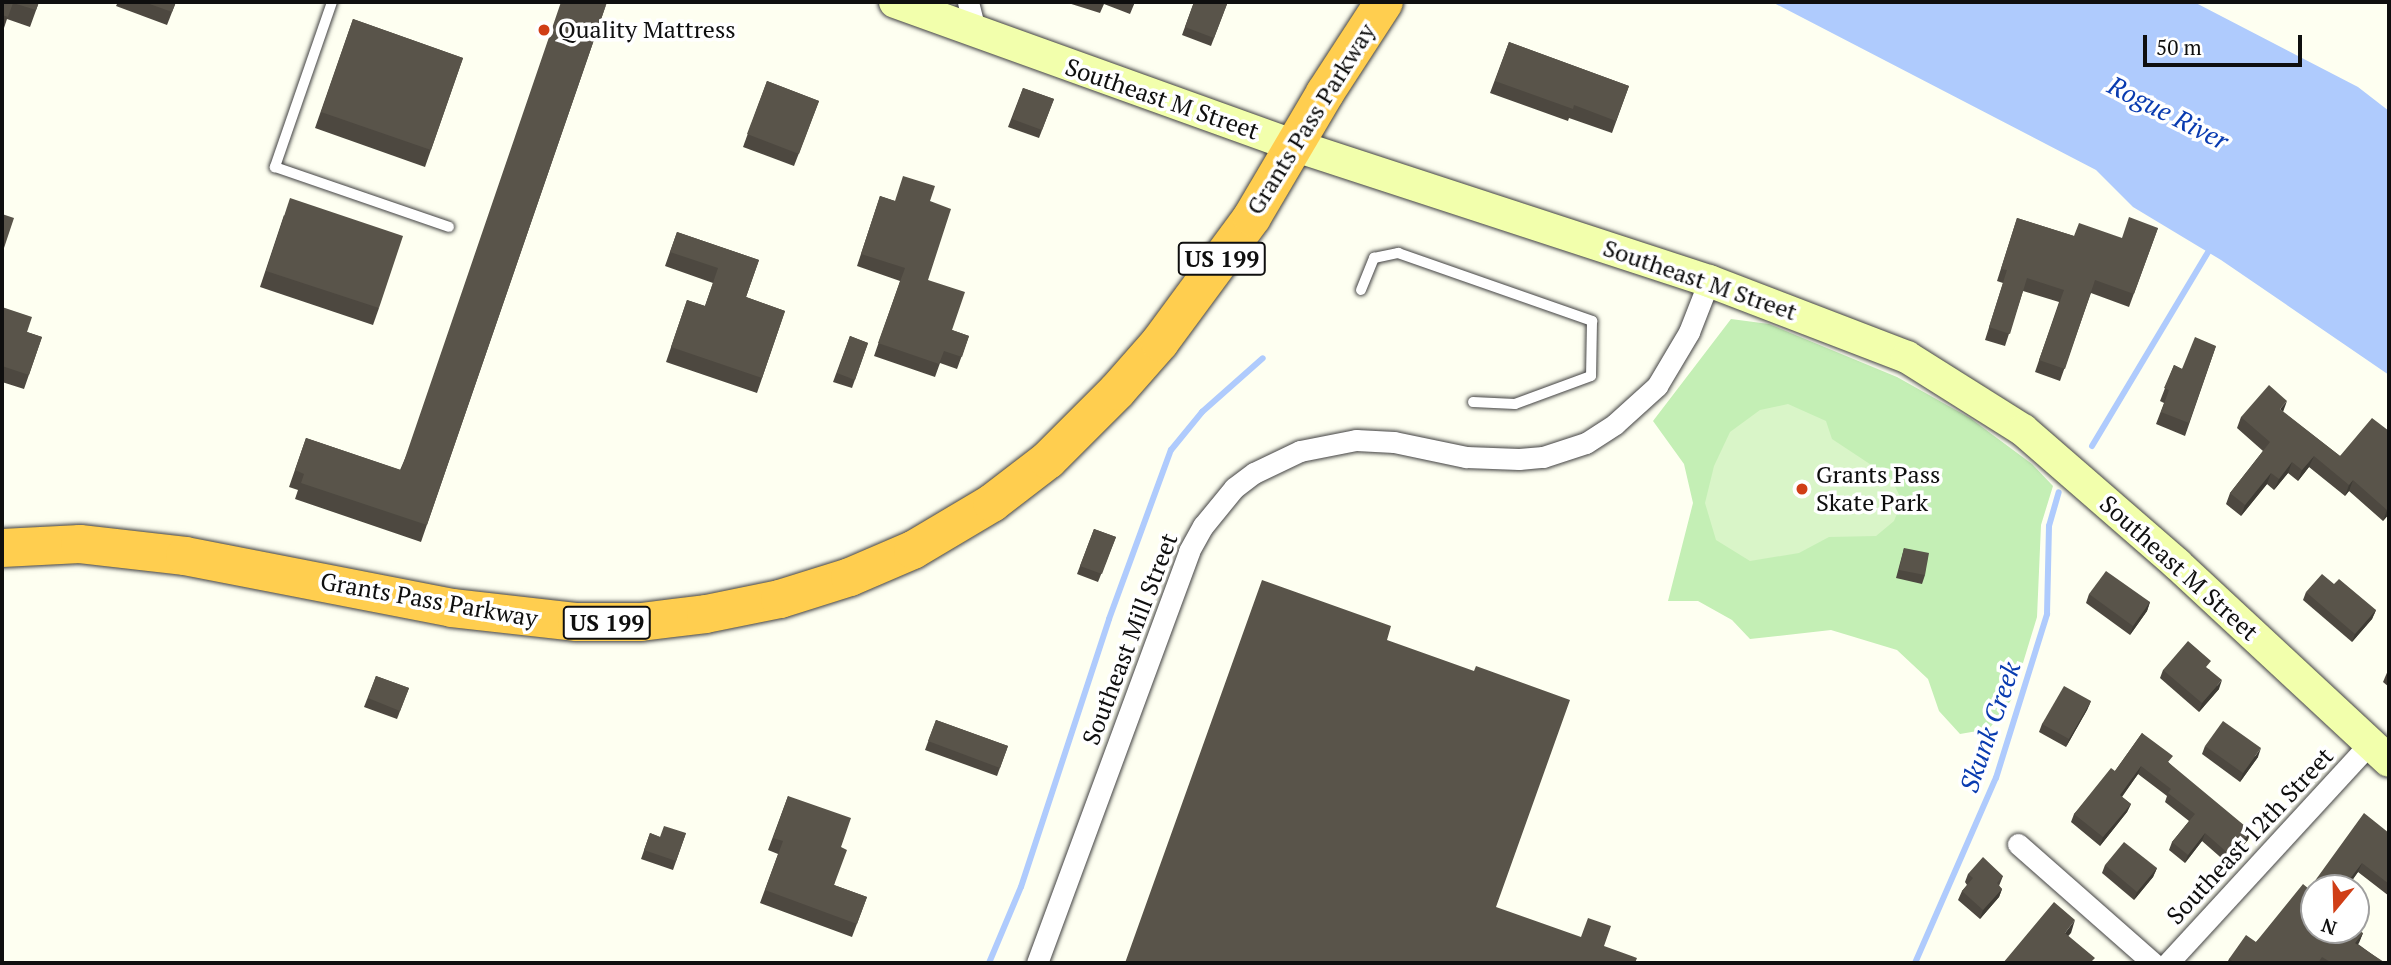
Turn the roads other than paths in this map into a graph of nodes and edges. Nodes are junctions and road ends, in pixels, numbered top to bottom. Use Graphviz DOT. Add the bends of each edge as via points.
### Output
graph roads {
  1 [pos="331,2"];
  2 [pos="895,2"];
  3 [pos="1384,2"];
  4 [pos="971,16"];
  5 [pos="1296,146"];
  6 [pos="449,227"];
  7 [pos="1709,281"];
  8 [pos="1361,290"];
  9 [pos="1473,402"];
  10 [pos="2,548"];
  11 [pos="2380,752"];
  12 [pos="2018,844"];
  13 [pos="1037,963"];
  14 [pos="2152,963"];
  15 [pos="2168,963"];
  1 -- 6 [label="lane" via="275,167"];
  2 -- 4 [label="street, Southeast M Street"];
  3 -- 5 [label="highway, Grants Pass Parkway / US 199"];
  4 -- 5 [label="street, Southeast M Street"];
  5 -- 7 [label="street, Southeast M Street"];
  5 -- 10 [label="highway, Grants Pass Parkway / US 199" via="1252,217 1160,342 1066,443 992,503 938,536 881,565 814,589 684,618 577,622 452,608 185,556 80,544"];
  7 -- 11 [label="street, Southeast M Street" via="1907,357 2023,430 2177,564"];
  7 -- 13 [label="street, Southeast Mill Street" via="1689,332 1657,386 1586,443 1543,457 1519,459 1466,457 1394,442 1356,440 1300,451 1254,472 1234,488 1189,551"];
  8 -- 9 [label="lane" via="1374,258 1398,253 1592,321 1591,376 1516,404"];
  11 -- 15 [label="street, Southeast 12th Street"];
  12 -- 14 [label="street"];
}
